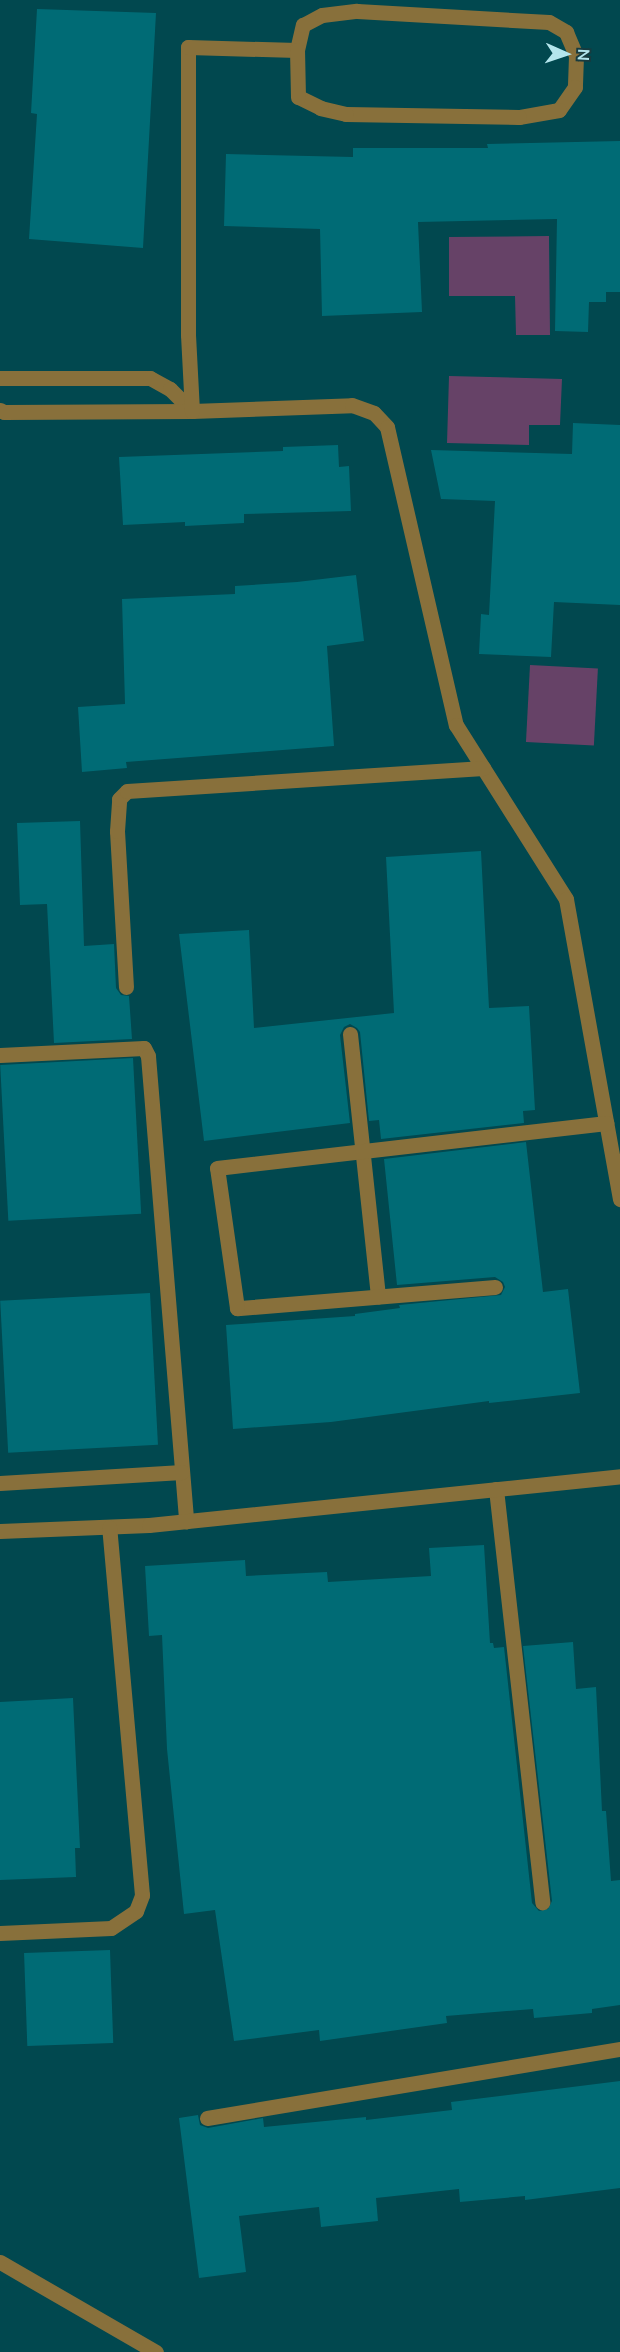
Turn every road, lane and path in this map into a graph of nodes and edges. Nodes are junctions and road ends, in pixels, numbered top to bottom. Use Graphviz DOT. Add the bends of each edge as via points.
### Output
graph roads {
  1 [pos="297,50"];
  2 [pos="0,378"];
  3 [pos="0,410"];
  4 [pos="192,411"];
  5 [pos="483,768"];
  6 [pos="126,987"];
  7 [pos="350,1034"];
  8 [pos="0,1055"];
  9 [pos="606,1123"];
  10 [pos="361,1152"];
  11 [pos="620,1199"];
  12 [pos="495,1287"];
  13 [pos="378,1296"];
  14 [pos="182,1472"];
  15 [pos="620,1476"];
  16 [pos="0,1483"];
  17 [pos="496,1489"];
  18 [pos="186,1521"];
  19 [pos="109,1527"];
  20 [pos="0,1531"];
  21 [pos="542,1902"];
  22 [pos="0,1933"];
  23 [pos="620,2049"];
  24 [pos="207,2118"];
  25 [pos="0,2262"];
  26 [pos="156,2352"];
  1 -- 1 [label="street" via="303,25 322,15 345,12 549,22 566,32 576,56 575,87 559,110 519,117 346,114 298,97"];
  1 -- 4 [label="street" via="188,47 188,335"];
  2 -- 4 [label="street" via="150,378 170,389"];
  3 -- 4 [label="street"];
  4 -- 5 [label="street" via="352,405 374,413 387,427 456,725"];
  5 -- 6 [label="street" via="127,791 119,799 117,831"];
  5 -- 9 [label="street" via="566,899"];
  7 -- 10 [label="street"];
  8 -- 14 [label="street" via="144,1048 148,1056"];
  9 -- 10 [label="street"];
  9 -- 11 [label="street"];
  10 -- 13 [label="street"];
  10 -- 13 [label="street" via="217,1168 237,1308"];
  12 -- 13 [label="street"];
  14 -- 16 [label="street"];
  14 -- 18 [label="street"];
  15 -- 17 [label="street"];
  17 -- 18 [label="street"];
  17 -- 21 [label="street"];
  18 -- 19 [label="street"];
  19 -- 20 [label="street"];
  19 -- 22 [label="street" via="142,1895 136,1911 111,1928"];
  23 -- 24 [label="street"];
  25 -- 26 [label="street"];
}
